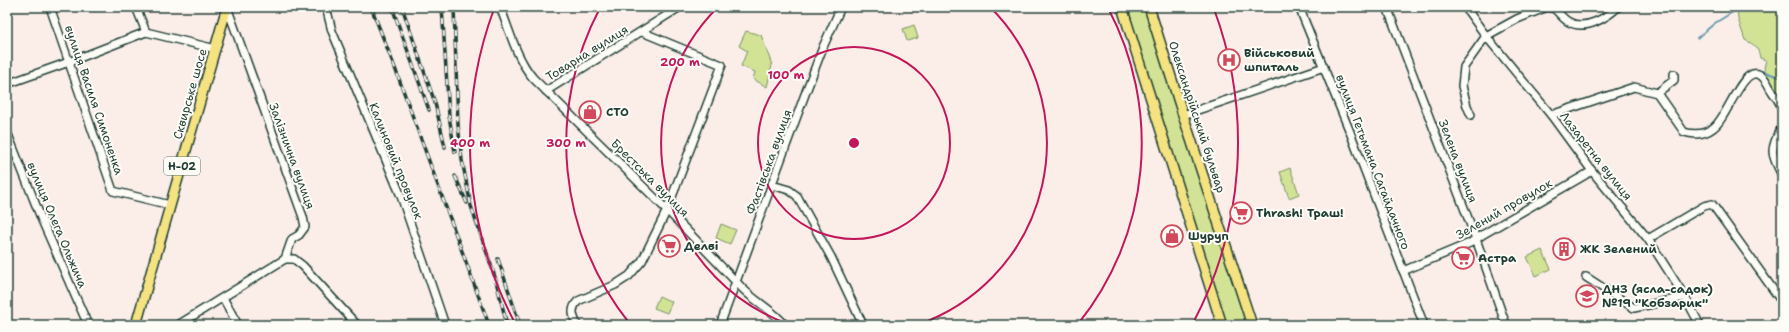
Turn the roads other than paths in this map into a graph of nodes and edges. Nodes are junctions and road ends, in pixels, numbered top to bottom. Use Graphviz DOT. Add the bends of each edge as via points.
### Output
graph roads {
  1 [pos="50,7"];
  2 [pos="136,7"];
  3 [pos="227,7"];
  4 [pos="326,7"];
  5 [pos="500,7"];
  6 [pos="680,7"];
  7 [pos="841,7"];
  8 [pos="1122,7"];
  9 [pos="1149,7"];
  10 [pos="1299,7"];
  11 [pos="1387,7"];
  12 [pos="1464,7"];
  13 [pos="1618,7"];
  14 [pos="1556,8"];
  15 [pos="146,32"];
  16 [pos="642,32"];
  17 [pos="1486,36"];
  18 [pos="216,49"];
  19 [pos="69,62"];
  20 [pos="1324,67"];
  21 [pos="1674,74"];
  22 [pos="7,84"];
  23 [pos="546,91"];
  24 [pos="1657,93"];
  25 [pos="1782,110"];
  26 [pos="1183,115"];
  27 [pos="1471,115"];
  28 [pos="1551,115"];
  29 [pos="1782,126"];
  30 [pos="7,132"];
  31 [pos="1592,171"];
  32 [pos="1782,174"];
  33 [pos="772,186"];
  34 [pos="170,205"];
  35 [pos="667,210"];
  36 [pos="1648,238"];
  37 [pos="1476,239"];
  38 [pos="285,259"];
  39 [pos="1403,271"];
  40 [pos="1586,277"];
  41 [pos="736,282"];
  42 [pos="1685,297"];
  43 [pos="223,298"];
  44 [pos="1782,302"];
  45 [pos="88,325"];
  46 [pos="136,325"];
  47 [pos="178,325"];
  48 [pos="238,325"];
  49 [pos="356,325"];
  50 [pos="445,325"];
  51 [pos="577,325"];
  52 [pos="720,325"];
  53 [pos="785,325"];
  54 [pos="863,325"];
  55 [pos="1222,325"];
  56 [pos="1252,325"];
  57 [pos="1424,325"];
  58 [pos="1506,325"];
  59 [pos="1700,325"];
  1 -- 19 [label="street, вулиця Василя Симоненка"];
  2 -- 15 [label="street"];
  3 -- 18 [label="main road, Сквирське шосе / Н-02"];
  3 -- 38 [label="street, Залізнична вулиця" via="303,217 304,226 299,235 292,239"];
  4 -- 50 [label="street, Калиновий провулок" via="332,31 401,196"];
  5 -- 23 [label="street, Брестська вулиця" via="525,69"];
  6 -- 16 [label="street, Товарна вулиця"];
  7 -- 33 [label="street, Фастівська вулиця" via="823,47"];
  8 -- 55 [label="main road"];
  9 -- 26 [label="main road, Олександрійський бульвар"];
  10 -- 20 [label="street, вулиця Гетьмана Сагайдачного"];
  11 -- 37 [label="street, Зелена вулиця"];
  12 -- 17 [label="street, Лазаретна вулиця"];
  13 -- 14 [label="street" via="1597,22 1581,25 1569,22"];
  14 -- 17 [label="street" via="1547,7 1517,19"];
  15 -- 18 [label="street"];
  15 -- 19 [label="street"];
  16 -- 23 [label="street, Товарна вулиця"];
  16 -- 35 [label="street" via="722,65"];
  17 -- 27 [label="street" via="1464,67 1462,86"];
  17 -- 28 [label="street, Лазаретна вулиця"];
  18 -- 34 [label="main road, Сквирське шосе / Н-02"];
  19 -- 22 [label="street"];
  19 -- 34 [label="street, вулиця Василя Симоненка" via="113,191"];
  20 -- 26 [label="street"];
  20 -- 39 [label="street, вулиця Гетьмана Сагайдачного"];
  21 -- 24 [label="street" via="1674,80"];
  23 -- 35 [label="street, Брестська вулиця"];
  24 -- 25 [label="street" via="1684,132 1692,134 1714,128 1728,110 1742,83 1752,73 1764,76"];
  24 -- 28 [label="street" via="1634,87"];
  26 -- 56 [label="main road, Олександрійський бульвар"];
  28 -- 31 [label="street, Лазаретна вулиця"];
  29 -- 32 [label="street" via="1773,145 1772,156"];
  30 -- 45 [label="street, вулиця Олега Ольжича"];
  31 -- 36 [label="street, Лазаретна вулиця"];
  31 -- 37 [label="street, Зелений провулок"];
  33 -- 41 [label="street, Фастівська вулиця"];
  33 -- 54 [label="street" via="789,190 797,196 831,256"];
  34 -- 46 [label="main road, Сквирське шосе / Н-02"];
  35 -- 41 [label="street, Брестська вулиця"];
  35 -- 51 [label="street" via="642,261 629,276 574,305 572,312"];
  36 -- 42 [label="street, Лазаретна вулиця"];
  36 -- 44 [label="street" via="1712,204"];
  37 -- 39 [label="street, Зелений провулок"];
  37 -- 58 [label="street, Зелена вулиця"];
  38 -- 43 [label="street"];
  38 -- 49 [label="street" via="294,259 303,266"];
  39 -- 57 [label="street, вулиця Гетьмана Сагайдачного"];
  40 -- 42 [label="street" via="1634,308"];
  41 -- 52 [label="street, Фастівська вулиця"];
  41 -- 53 [label="street, Брестська вулиця" via="754,301 775,313"];
  42 -- 59 [label="street, Лазаретна вулиця"];
  43 -- 47 [label="street"];
  43 -- 48 [label="street"];
}
